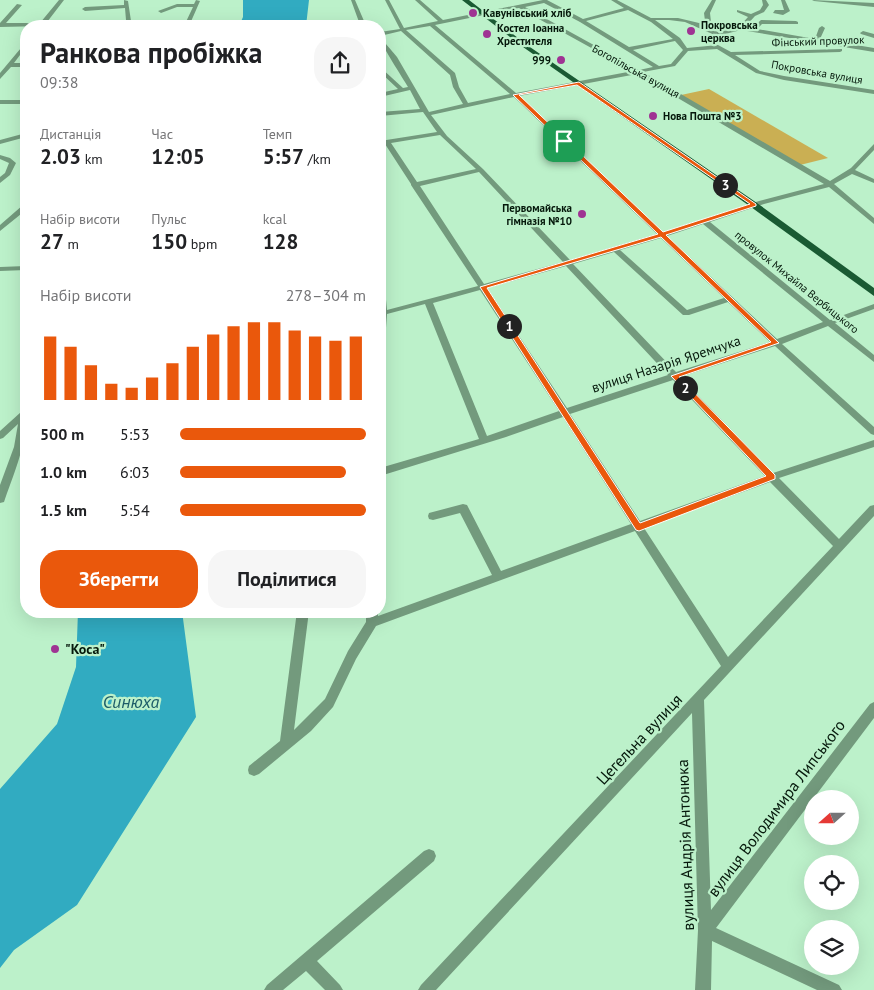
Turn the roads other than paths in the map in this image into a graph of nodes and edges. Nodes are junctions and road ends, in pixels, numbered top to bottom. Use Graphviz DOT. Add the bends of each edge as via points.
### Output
graph roads {
  1 [pos="62,0"];
  2 [pos="125,0"];
  3 [pos="353,0"];
  4 [pos="387,0"];
  5 [pos="417,0"];
  6 [pos="465,0"];
  7 [pos="613,0"];
  8 [pos="714,0"];
  9 [pos="764,0"];
  10 [pos="783,0"];
  11 [pos="814,0"];
  12 [pos="545,1"];
  13 [pos="197,3"];
  14 [pos="19,5"];
  15 [pos="874,5"];
  16 [pos="127,6"];
  17 [pos="520,6"];
  18 [pos="85,8"];
  19 [pos="629,8"];
  20 [pos="161,11"];
  21 [pos="739,11"];
  22 [pos="775,12"];
  23 [pos="485,14"];
  24 [pos="752,16"];
  25 [pos="652,19"];
  26 [pos="46,20"];
  27 [pos="129,20"];
  28 [pos="190,20"];
  29 [pos="361,20"];
  30 [pos="582,20"];
  31 [pos="443,22"];
  32 [pos="796,23"];
  33 [pos="432,24"];
  34 [pos="701,24"];
  35 [pos="1,25"];
  36 [pos="20,25"];
  37 [pos="741,28"];
  38 [pos="822,28"];
  39 [pos="754,29"];
  40 [pos="403,30"];
  41 [pos="386,33"];
  42 [pos="863,33"];
  43 [pos="717,34"];
  44 [pos="874,36"];
  45 [pos="678,39"];
  46 [pos="817,41"];
  47 [pos="718,46"];
  48 [pos="386,48"];
  49 [pos="629,49"];
  50 [pos="873,49"];
  51 [pos="686,50"];
  52 [pos="20,52"];
  53 [pos="732,54"];
  54 [pos="0,62"];
  55 [pos="11,64"];
  56 [pos="20,65"];
  57 [pos="658,68"];
  58 [pos="638,73"];
  59 [pos="386,75"];
  60 [pos="0,77"];
  61 [pos="578,83"];
  62 [pos="412,88"];
  63 [pos="402,90"];
  64 [pos="874,92"];
  65 [pos="386,94"];
  66 [pos="515,95"];
  67 [pos="0,102"];
  68 [pos="20,102"];
  69 [pos="466,104"];
  70 [pos="426,112"];
  71 [pos="386,114"];
  72 [pos="12,129"];
  73 [pos="441,133"];
  74 [pos="20,137"];
  75 [pos="11,139"];
  76 [pos="20,140"];
  77 [pos="0,142"];
  78 [pos="386,143"];
  79 [pos="386,146"];
  80 [pos="874,146"];
  81 [pos="0,157"];
  82 [pos="481,170"];
  83 [pos="851,171"];
  84 [pos="0,181"];
  85 [pos="874,181"];
  86 [pos="830,184"];
  87 [pos="414,185"];
  88 [pos="754,205"];
  89 [pos="20,212"];
  90 [pos="705,222"];
  91 [pos="874,222"];
  92 [pos="2,225"];
  93 [pos="662,235"];
  94 [pos="615,248"];
  95 [pos="569,263"];
  96 [pos="20,268"];
  97 [pos="0,270"];
  98 [pos="484,287"];
  99 [pos="874,293"];
  100 [pos="730,300"];
  101 [pos="428,301"];
  102 [pos="874,306"];
  103 [pos="386,312"];
  104 [pos="828,322"];
  105 [pos="776,343"];
  106 [pos="874,359"];
  107 [pos="674,376"];
  108 [pos="565,412"];
  109 [pos="20,417"];
  110 [pos="874,432"];
  111 [pos="0,436"];
  112 [pos="484,440"];
  113 [pos="20,442"];
  114 [pos="874,443"];
  115 [pos="386,470"];
  116 [pos="772,477"];
  117 [pos="0,499"];
  118 [pos="874,508"];
  119 [pos="433,516"];
  120 [pos="639,527"];
  121 [pos="839,546"];
  122 [pos="499,577"];
  123 [pos="386,613"];
  124 [pos="303,618"];
  125 [pos="371,618"];
  126 [pos="728,667"];
  127 [pos="698,699"];
  128 [pos="874,708"];
  129 [pos="286,744"];
  130 [pos="254,770"];
  131 [pos="428,856"];
  132 [pos="705,930"];
  133 [pos="306,960"];
  134 [pos="272,990"];
  135 [pos="335,990"];
  136 [pos="426,990"];
  137 [pos="703,990"];
  138 [pos="833,990"];
  1 -- 26 [label="street"];
  2 -- 16 [label="street"];
  3 -- 29 [label="street"];
  4 -- 40 [label="street"];
  5 -- 31 [label="street"];
  6 -- 23 [label="main road"];
  7 -- 19 [label="street"];
  8 -- 34 [label="street" via="706,13 708,22"];
  9 -- 24 [label="street" via="766,5 762,11"];
  10 -- 22 [label="street" via="787,11"];
  11 -- 15 [label="street"];
  12 -- 17 [label="street"];
  12 -- 30 [label="street"];
  13 -- 20 [label="street"];
  13 -- 28 [label="street"];
  14 -- 35 [label="street"];
  16 -- 18 [label="street"];
  16 -- 27 [label="street"];
  17 -- 23 [label="street"];
  17 -- 58 [label="street, Богопільська вулиця"];
  19 -- 25 [label="street"];
  19 -- 30 [label="street"];
  21 -- 24 [label="street"];
  23 -- 31 [label="street"];
  23 -- 61 [label="main road"];
  24 -- 37 [label="street"];
  25 -- 34 [label="street"];
  25 -- 45 [label="street"];
  30 -- 49 [label="street"];
  31 -- 33 [label="street"];
  32 -- 39 [label="street" via="761,22"];
  33 -- 40 [label="street"];
  33 -- 66 [label="street"];
  34 -- 43 [label="street"];
  35 -- 36 [label="street"];
  37 -- 39 [label="street"];
  37 -- 43 [label="street"];
  38 -- 46 [label="street"];
  39 -- 46 [label="street"];
  40 -- 41 [label="street"];
  40 -- 69 [label="street" via="453,74"];
  42 -- 44 [label="street, Фінський провулок"];
  43 -- 47 [label="street" via="714,39"];
  45 -- 49 [label="street"];
  45 -- 51 [label="street"];
  46 -- 50 [label="street"];
  47 -- 51 [label="street"];
  47 -- 53 [label="street, Покровська вулиця"];
  48 -- 62 [label="street" via="405,72"];
  49 -- 57 [label="street"];
  50 -- 53 [label="street, Фінський провулок"];
  51 -- 57 [label="street" via="673,65"];
  52 -- 55 [label="street"];
  53 -- 64 [label="street, Покровська вулиця" via="758,72"];
  54 -- 55 [label="street"];
  55 -- 56 [label="street"];
  55 -- 60 [label="street"];
  57 -- 58 [label="street"];
  58 -- 61 [label="street"];
  58 -- 86 [label="street, Богопільська вулиця"];
  59 -- 63 [label="street"];
  61 -- 66 [label="street"];
  61 -- 88 [label="main road"];
  62 -- 63 [label="street"];
  62 -- 70 [label="street"];
  63 -- 65 [label="street"];
  66 -- 69 [label="street"];
  66 -- 93 [label="street"];
  67 -- 68 [label="street"];
  69 -- 70 [label="street"];
  70 -- 71 [label="street"];
  70 -- 73 [label="street"];
  72 -- 77 [label="street"];
  73 -- 78 [label="street"];
  73 -- 82 [label="street"];
  74 -- 75 [label="street"];
  75 -- 76 [label="street"];
  75 -- 77 [label="street"];
  79 -- 87 [label="street"];
  80 -- 83 [label="street"];
  81 -- 84 [label="street" via="13,163"];
  82 -- 87 [label="street"];
  82 -- 95 [label="street"];
  83 -- 85 [label="street"];
  83 -- 86 [label="street"];
  86 -- 88 [label="street"];
  86 -- 91 [label="street, Богопільська вулиця"];
  87 -- 98 [label="street"];
  88 -- 90 [label="street"];
  88 -- 99 [label="main road"];
  89 -- 92 [label="street"];
  90 -- 93 [label="street"];
  90 -- 104 [label="street, провулок Михайла Вербицького"];
  93 -- 94 [label="street"];
  93 -- 100 [label="street"];
  94 -- 95 [label="street"];
  94 -- 100 [label="street" via="686,313"];
  95 -- 98 [label="street"];
  95 -- 107 [label="street"];
  96 -- 97 [label="street"];
  98 -- 101 [label="street"];
  98 -- 108 [label="street"];
  100 -- 105 [label="street"];
  101 -- 103 [label="street"];
  101 -- 112 [label="street"];
  102 -- 104 [label="street, вулиця Назарія Яремчука"];
  104 -- 105 [label="street, вулиця Назарія Яремчука"];
  104 -- 106 [label="street, провулок Михайла Вербицького"];
  105 -- 107 [label="street, вулиця Назарія Яремчука"];
  105 -- 110 [label="street"];
  107 -- 108 [label="street, вулиця Назарія Яремчука"];
  107 -- 116 [label="street"];
  108 -- 112 [label="street, вулиця Назарія Яремчука"];
  108 -- 120 [label="street"];
  109 -- 111 [label="street"];
  112 -- 115 [label="street, вулиця Назарія Яремчука"];
  113 -- 117 [label="street"];
  114 -- 116 [label="street"];
  116 -- 120 [label="street"];
  116 -- 121 [label="street"];
  118 -- 121 [label="street, Цегельна вулиця"];
  119 -- 122 [label="street" via="463,508"];
  120 -- 122 [label="street"];
  120 -- 126 [label="street"];
  121 -- 126 [label="street, Цегельна вулиця"];
  122 -- 123 [label="street"];
  124 -- 129 [label="street"];
  125 -- 129 [label="street" via="329,703"];
  126 -- 127 [label="street, Цегельна вулиця"];
  127 -- 132 [label="street, вулиця Андрія Антонюка"];
  127 -- 136 [label="street, Цегельна вулиця"];
  128 -- 132 [label="street, вулиця Володимира Липського"];
  129 -- 130 [label="street"];
  131 -- 133 [label="street"];
  132 -- 137 [label="street, вулиця Андрія Антонюка"];
  132 -- 138 [label="street"];
  133 -- 134 [label="street"];
  133 -- 135 [label="street"];
}
